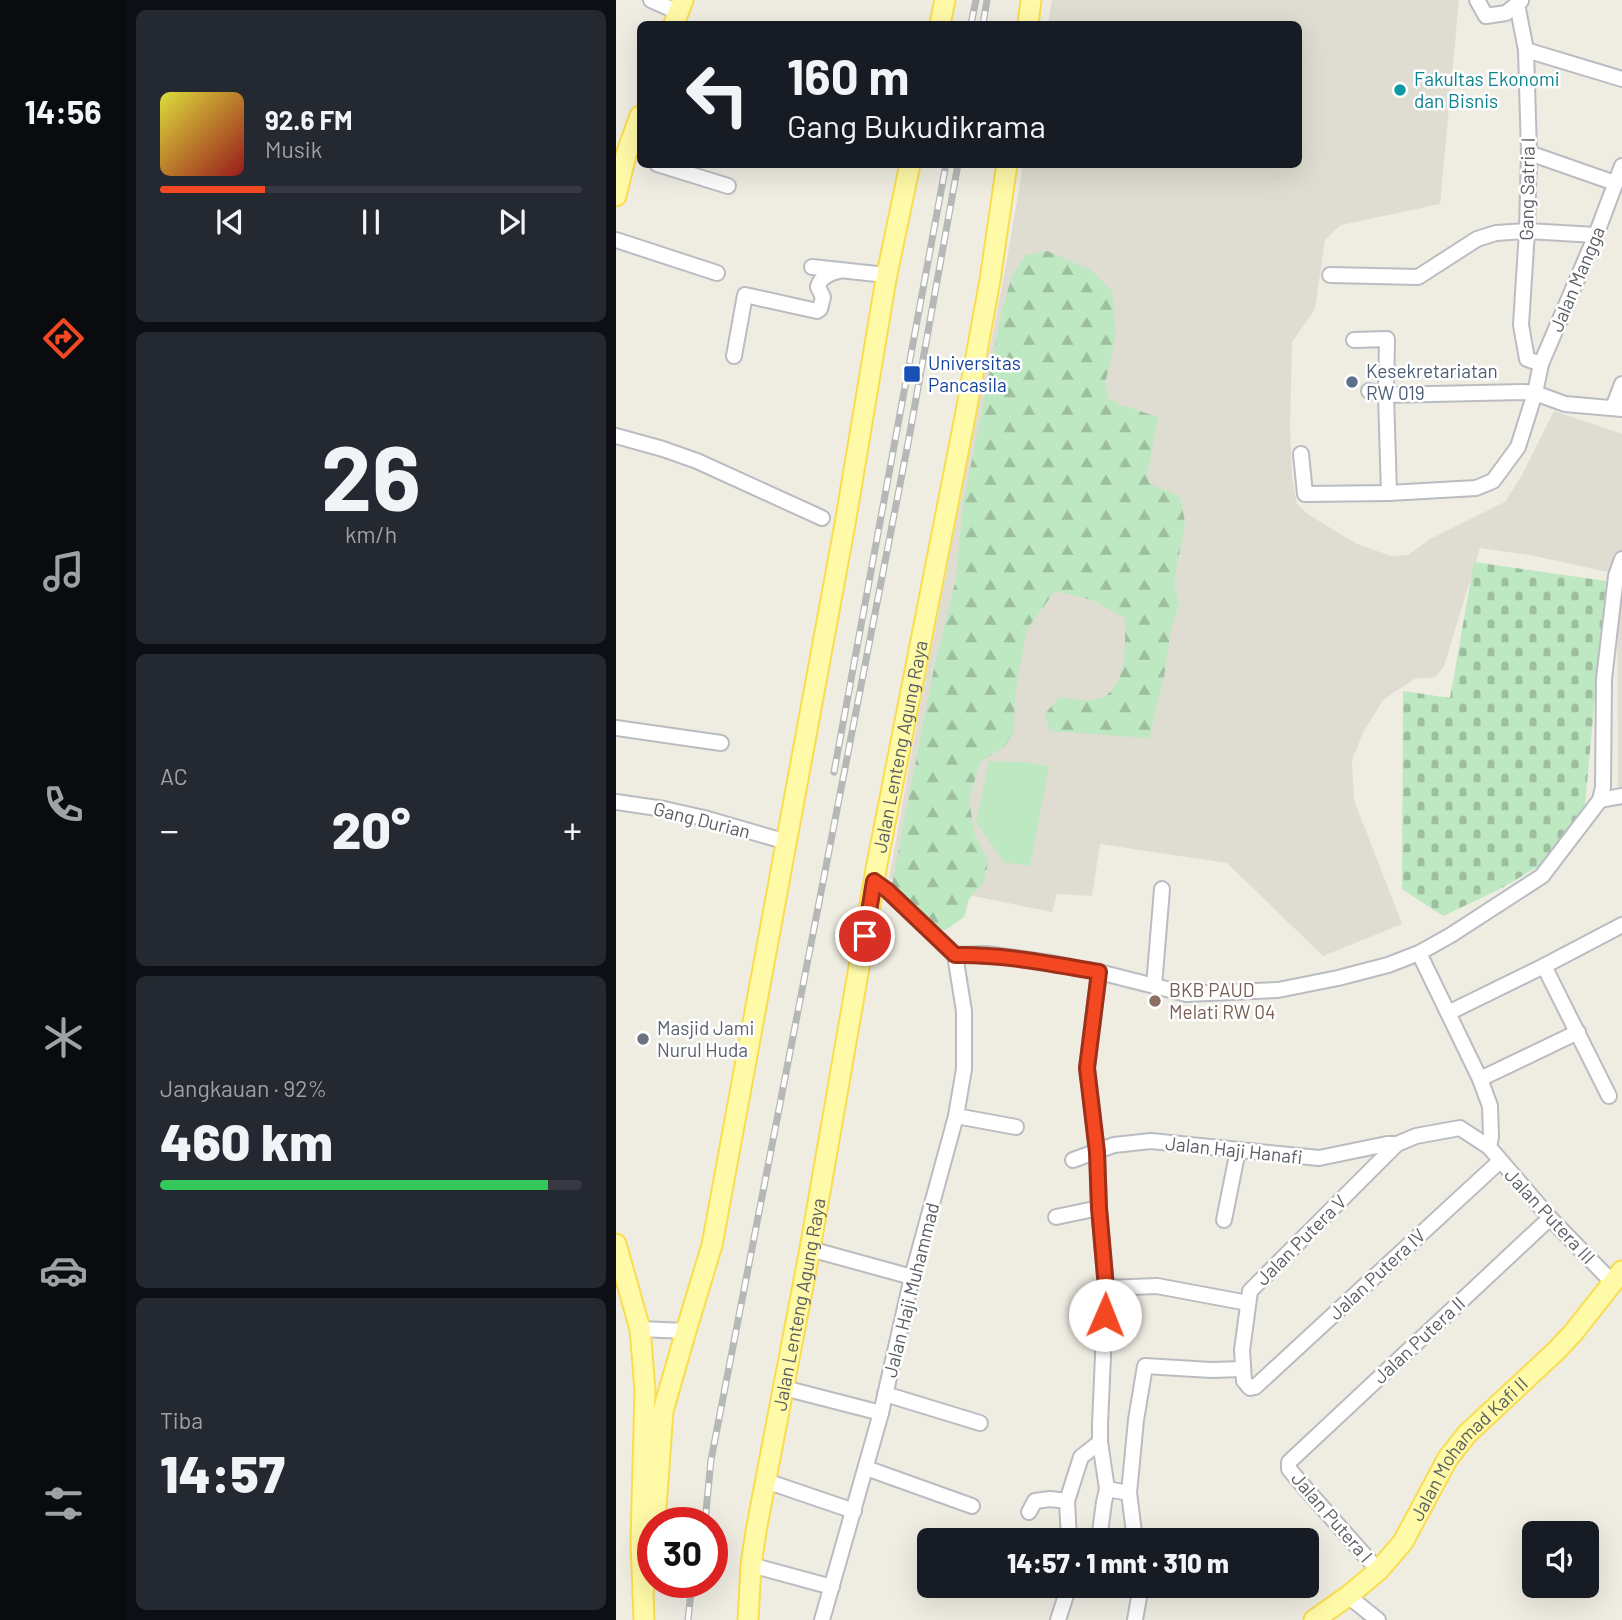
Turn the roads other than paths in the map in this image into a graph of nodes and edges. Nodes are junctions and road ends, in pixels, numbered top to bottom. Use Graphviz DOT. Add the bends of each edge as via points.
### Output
graph roads {
  1 [pos="651,0"];
  2 [pos="945,0"];
  3 [pos="1031,0"];
  4 [pos="1477,0"];
  5 [pos="1520,2"];
  6 [pos="678,12"];
  7 [pos="941,21"];
  8 [pos="1028,21"];
  9 [pos="1526,50"];
  10 [pos="1622,79"];
  11 [pos="637,124"];
  12 [pos="628,150"];
  13 [pos="1529,153"];
  14 [pos="1622,166"];
  15 [pos="670,168"];
  16 [pos="909,168"];
  17 [pos="1006,168"];
  18 [pos="1615,183"];
  19 [pos="729,186"];
  20 [pos="616,196"];
  21 [pos="1527,231"];
  22 [pos="1596,235"];
  23 [pos="616,240"];
  24 [pos="812,267"];
  25 [pos="839,271"];
  26 [pos="717,272"];
  27 [pos="1330,275"];
  28 [pos="886,277"];
  29 [pos="1354,340"];
  30 [pos="734,356"];
  31 [pos="1541,364"];
  32 [pos="1622,384"];
  33 [pos="1369,391"];
  34 [pos="1535,393"];
  35 [pos="1386,395"];
  36 [pos="1618,408"];
  37 [pos="616,436"];
  38 [pos="1301,454"];
  39 [pos="1390,492"];
  40 [pos="821,519"];
  41 [pos="1622,559"];
  42 [pos="616,728"];
  43 [pos="721,743"];
  44 [pos="1622,796"];
  45 [pos="1600,800"];
  46 [pos="616,802"];
  47 [pos="787,842"];
  48 [pos="874,881"];
  49 [pos="1162,888"];
  50 [pos="1622,925"];
  51 [pos="955,955"];
  52 [pos="1422,959"];
  53 [pos="1544,966"];
  54 [pos="1099,972"];
  55 [pos="1154,986"];
  56 [pos="1448,1013"];
  57 [pos="1578,1032"];
  58 [pos="1480,1079"];
  59 [pos="1609,1096"];
  60 [pos="956,1116"];
  61 [pos="1016,1127"];
  62 [pos="1397,1144"];
  63 [pos="1489,1147"];
  64 [pos="1238,1150"];
  65 [pos="1097,1152"];
  66 [pos="1073,1160"];
  67 [pos="1500,1161"];
  68 [pos="1099,1208"];
  69 [pos="1056,1217"];
  70 [pos="1550,1218"];
  71 [pos="1224,1220"];
  72 [pos="616,1244"];
  73 [pos="810,1249"];
  74 [pos="912,1277"];
  75 [pos="1618,1277"];
  76 [pos="1106,1288"];
  77 [pos="1248,1303"];
  78 [pos="640,1329"];
  79 [pos="686,1331"];
  80 [pos="1243,1370"];
  81 [pos="784,1388"];
  82 [pos="885,1394"];
  83 [pos="881,1413"];
  84 [pos="980,1423"];
  85 [pos="1100,1442"];
  86 [pos="1289,1462"];
  87 [pos="866,1468"];
  88 [pos="766,1481"];
  89 [pos="1107,1489"];
  90 [pos="1129,1493"];
  91 [pos="1068,1501"];
  92 [pos="972,1506"];
  93 [pos="643,1507"];
  94 [pos="656,1507"];
  95 [pos="854,1511"];
  96 [pos="1029,1512"];
  97 [pos="1069,1528"];
  98 [pos="1101,1528"];
  99 [pos="1133,1528"];
  100 [pos="751,1565"];
  101 [pos="1379,1570"];
  102 [pos="832,1587"];
  103 [pos="1348,1596"];
  104 [pos="643,1598"];
  105 [pos="1065,1598"];
  106 [pos="1139,1598"];
  107 [pos="644,1620"];
  108 [pos="748,1620"];
  109 [pos="822,1620"];
  110 [pos="1058,1620"];
  111 [pos="1135,1620"];
  112 [pos="1314,1620"];
  113 [pos="1378,1620"];
  1 -- 6 [label="street"];
  2 -- 7 [label="main road"];
  3 -- 8 [label="main road"];
  4 -- 5 [label="street" via="1486,16 1506,13"];
  5 -- 9 [label="street, Gang Satria I"];
  9 -- 10 [label="street"];
  9 -- 13 [label="street, Gang Satria I"];
  11 -- 12 [label="main road"];
  12 -- 20 [label="main road"];
  13 -- 18 [label="street"];
  13 -- 21 [label="street, Gang Satria I"];
  14 -- 18 [label="street, Jalan Mangga"];
  15 -- 19 [label="street"];
  16 -- 28 [label="main road"];
  17 -- 48 [label="main road, Jalan Lenteng Agung Raya" via="965,418"];
  18 -- 22 [label="street, Jalan Mangga"];
  21 -- 22 [label="street"];
  21 -- 27 [label="street" via="1477,239 1418,277"];
  21 -- 31 [label="street, Gang Satria I" via="1521,325 1527,359"];
  22 -- 31 [label="street, Jalan Mangga"];
  23 -- 26 [label="street"];
  24 -- 25 [label="street"];
  25 -- 28 [label="street"];
  25 -- 30 [label="street" via="820,281 823,297 817,311 746,295"];
  28 -- 47 [label="main road"];
  29 -- 35 [label="street" via="1387,340"];
  31 -- 34 [label="street, Jalan Mangga"];
  32 -- 36 [label="street"];
  33 -- 35 [label="street"];
  34 -- 35 [label="street"];
  34 -- 36 [label="street" via="1565,404"];
  34 -- 39 [label="street, Jalan Mangga" via="1518,447 1493,481 1476,488"];
  35 -- 39 [label="street"];
  37 -- 40 [label="street" via="697,461"];
  38 -- 39 [label="street, Jalan Mangga" via="1304,494"];
  41 -- 45 [label="street" via="1604,679"];
  42 -- 43 [label="street"];
  44 -- 45 [label="street"];
  45 -- 52 [label="street" via="1542,876"];
  46 -- 47 [label="street, Gang Durian" via="704,818"];
  47 -- 79 [label="main road" via="712,1245"];
  48 -- 51 [label="street"];
  48 -- 73 [label="main road, Jalan Lenteng Agung Raya"];
  49 -- 55 [label="street"];
  50 -- 53 [label="street"];
  51 -- 54 [label="street" via="987,954"];
  51 -- 60 [label="street, Jalan Haji Muhammad" via="964,1011 964,1069"];
  52 -- 55 [label="street" via="1278,990 1186,994"];
  52 -- 56 [label="street"];
  53 -- 56 [label="street"];
  53 -- 57 [label="street"];
  54 -- 55 [label="street"];
  54 -- 65 [label="street" via="1087,1068"];
  56 -- 58 [label="street"];
  57 -- 58 [label="street"];
  57 -- 59 [label="street"];
  58 -- 63 [label="street" via="1490,1106"];
  60 -- 61 [label="street"];
  60 -- 74 [label="street, Jalan Haji Muhammad"];
  62 -- 63 [label="street, Jalan Putera III" via="1460,1128"];
  62 -- 64 [label="street, Jalan Haji Hanafi" via="1319,1158"];
  62 -- 77 [label="street, Jalan Putera V" via="1250,1291"];
  63 -- 67 [label="street, Jalan Putera III"];
  64 -- 65 [label="street, Jalan Haji Hanafi" via="1151,1142 1114,1145"];
  64 -- 71 [label="street"];
  65 -- 66 [label="street, Jalan Haji Hanafi"];
  65 -- 68 [label="street"];
  67 -- 70 [label="street, Jalan Putera III"];
  67 -- 80 [label="street, Jalan Putera IV" via="1255,1387 1244,1381"];
  68 -- 69 [label="street"];
  68 -- 76 [label="street"];
  70 -- 75 [label="street, Jalan Putera III"];
  70 -- 86 [label="street, Jalan Putera II"];
  72 -- 78 [label="main road"];
  73 -- 74 [label="street"];
  73 -- 81 [label="main road, Jalan Lenteng Agung Raya"];
  74 -- 82 [label="street, Jalan Haji Muhammad"];
  75 -- 101 [label="main road, Jalan Mohamad Kafi II" via="1555,1352 1466,1434 1403,1542"];
  76 -- 77 [label="street" via="1157,1286"];
  76 -- 85 [label="street"];
  77 -- 80 [label="street, Jalan Putera V"];
  78 -- 79 [label="street"];
  78 -- 93 [label="main road" via="645,1390"];
  79 -- 94 [label="main road" via="663,1411"];
  80 -- 90 [label="street" via="1145,1366"];
  81 -- 83 [label="street"];
  81 -- 88 [label="main road, Jalan Lenteng Agung Raya"];
  82 -- 83 [label="street, Jalan Haji Muhammad"];
  82 -- 84 [label="street"];
  83 -- 87 [label="street, Jalan Haji Muhammad"];
  85 -- 89 [label="street"];
  85 -- 91 [label="street" via="1081,1457"];
  86 -- 101 [label="street, Jalan Putera I" via="1289,1469"];
  87 -- 92 [label="street"];
  87 -- 95 [label="street, Jalan Haji Muhammad"];
  88 -- 95 [label="street"];
  88 -- 100 [label="main road, Jalan Lenteng Agung Raya"];
  89 -- 90 [label="street"];
  89 -- 98 [label="street"];
  90 -- 99 [label="street"];
  91 -- 96 [label="street" via="1035,1501"];
  91 -- 97 [label="street"];
  95 -- 102 [label="street, Jalan Haji Muhammad"];
  100 -- 102 [label="street"];
  100 -- 108 [label="main road, Jalan Lenteng Agung Raya"];
  101 -- 103 [label="main road, Jalan Mohamad Kafi II"];
  102 -- 109 [label="street, Jalan Haji Muhammad"];
  103 -- 112 [label="main road, Jalan Mohamad Kafi II"];
  103 -- 113 [label="street"];
  104 -- 107 [label="main road"];
  105 -- 110 [label="street"];
  106 -- 111 [label="street"];
}
